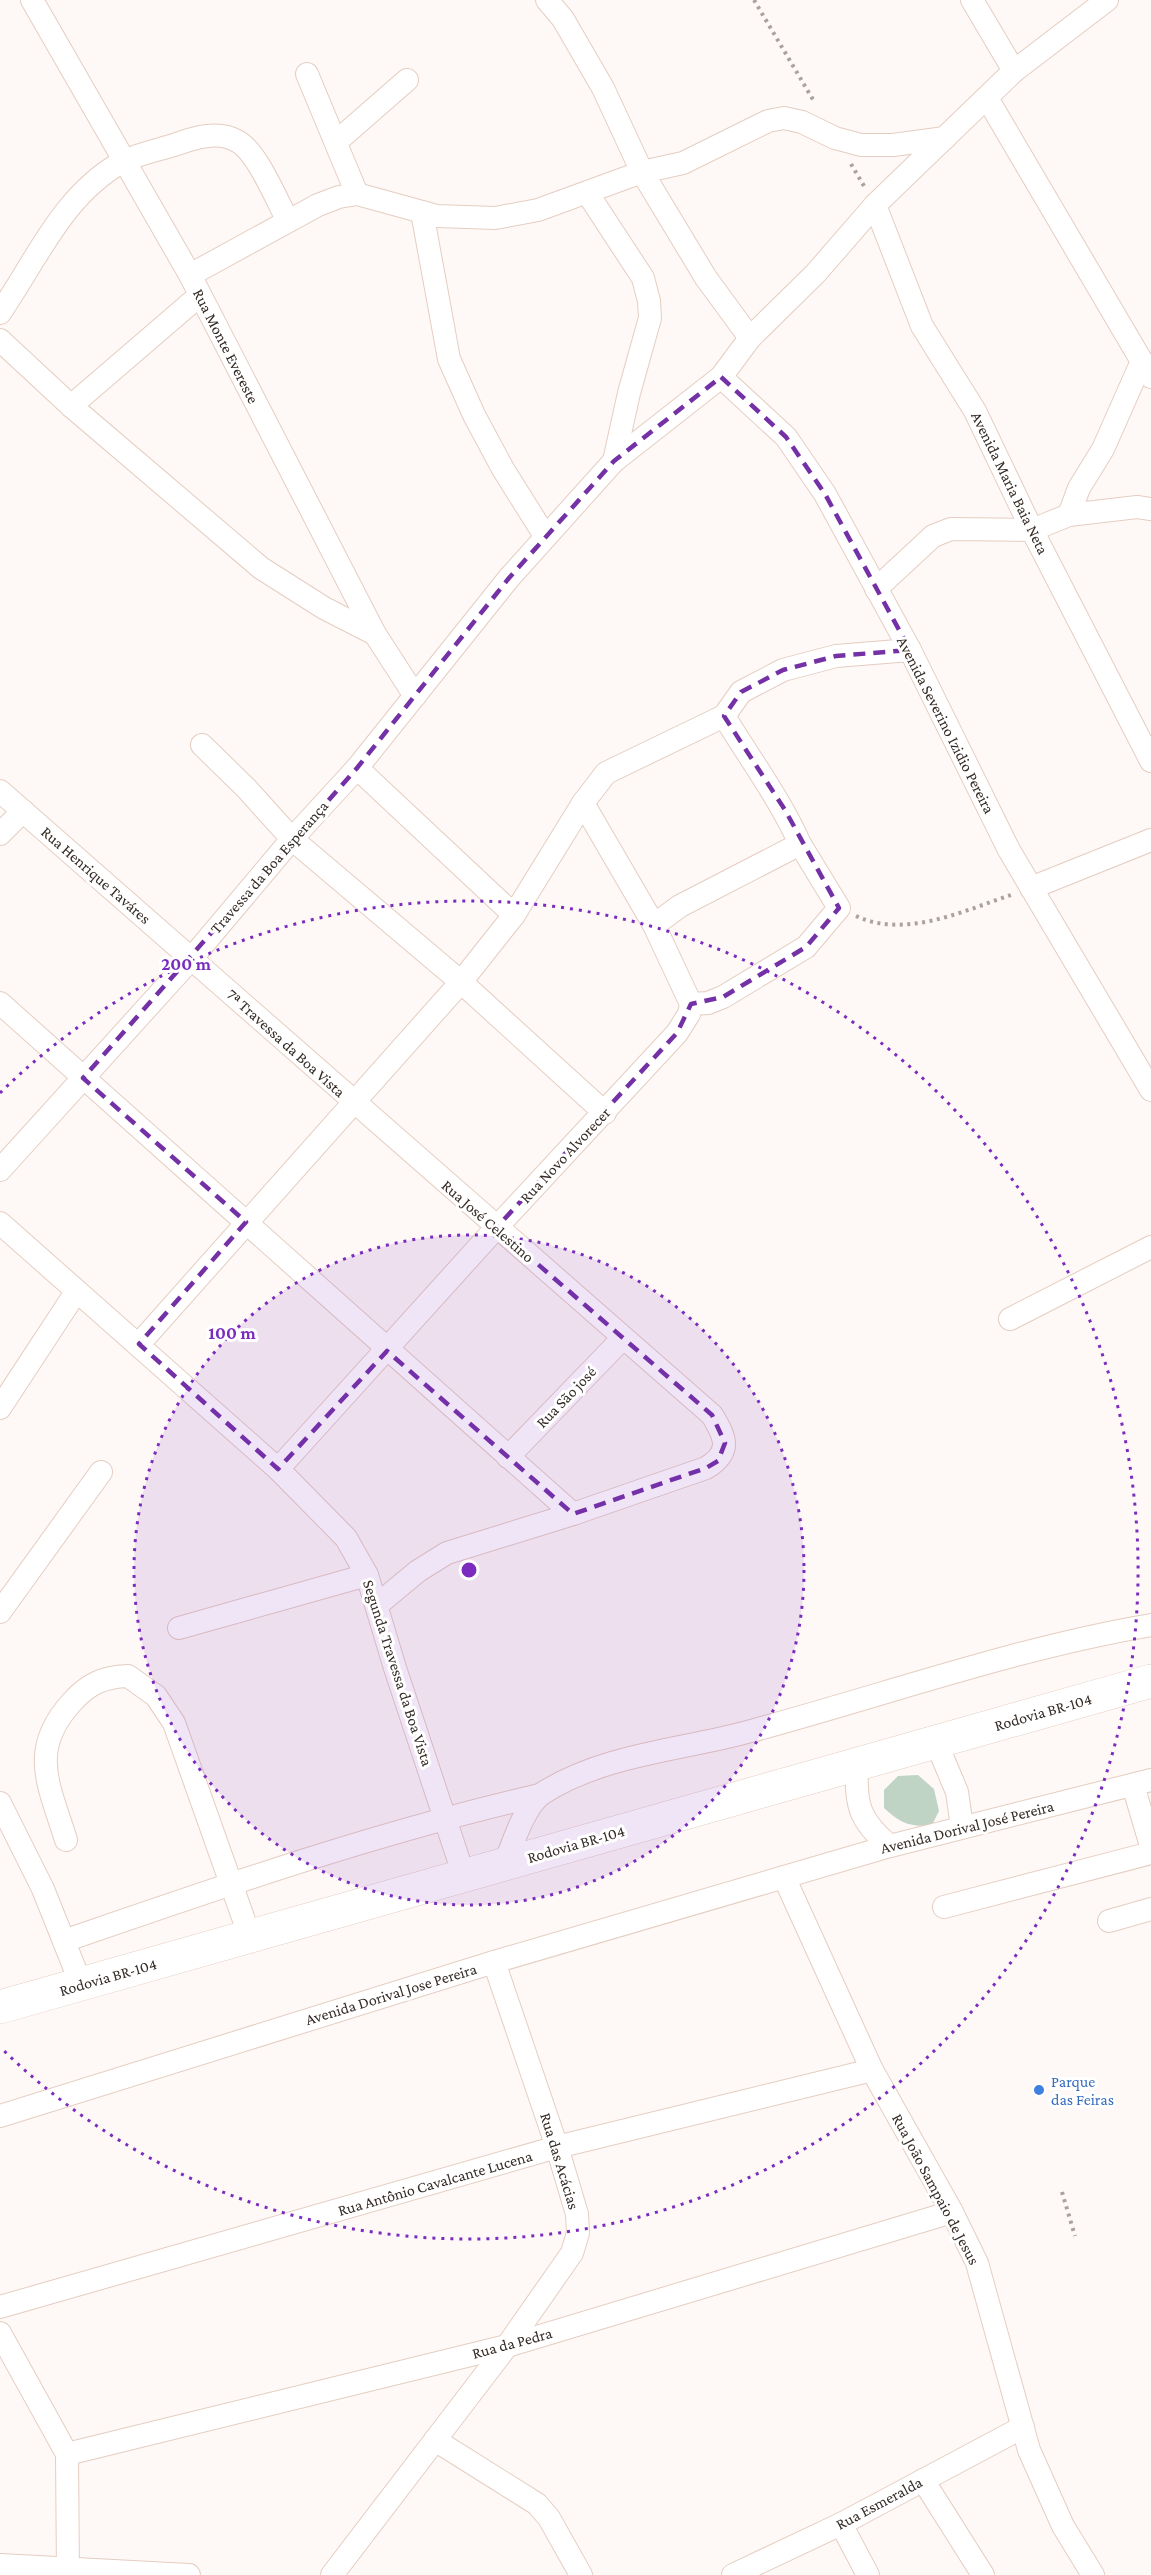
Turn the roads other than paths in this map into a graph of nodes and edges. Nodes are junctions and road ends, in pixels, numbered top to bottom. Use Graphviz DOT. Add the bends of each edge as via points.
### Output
graph roads {
  1 [pos="32,0"];
  2 [pos="547,0"];
  3 [pos="972,0"];
  4 [pos="1107,0"];
  5 [pos="1014,72"];
  6 [pos="307,74"];
  7 [pos="407,80"];
  8 [pos="987,98"];
  9 [pos="945,138"];
  10 [pos="336,142"];
  11 [pos="124,161"];
  12 [pos="642,172"];
  13 [pos="357,194"];
  14 [pos="588,194"];
  15 [pos="875,205"];
  16 [pos="422,212"];
  17 [pos="288,221"];
  18 [pos="189,274"];
  19 [pos="200,295"];
  20 [pos="0,314"];
  21 [pos="750,338"];
  22 [pos="0,340"];
  23 [pos="1146,369"];
  24 [pos="721,377"];
  25 [pos="71,406"];
  26 [pos="614,460"];
  27 [pos="1151,508"];
  28 [pos="1069,515"];
  29 [pos="1032,530"];
  30 [pos="545,536"];
  31 [pos="876,590"];
  32 [pos="375,634"];
  33 [pos="910,650"];
  34 [pos="415,696"];
  35 [pos="724,716"];
  36 [pos="202,745"];
  37 [pos="1151,761"];
  38 [pos="357,768"];
  39 [pos="0,791"];
  40 [pos="583,803"];
  41 [pos="23,811"];
  42 [pos="0,834"];
  43 [pos="292,838"];
  44 [pos="1151,840"];
  45 [pos="800,844"];
  46 [pos="1031,888"];
  47 [pos="514,915"];
  48 [pos="654,925"];
  49 [pos="191,959"];
  50 [pos="461,982"];
  51 [pos="0,1003"];
  52 [pos="691,1004"];
  53 [pos="83,1078"];
  54 [pos="1151,1090"];
  55 [pos="353,1103"];
  56 [pos="605,1113"];
  57 [pos="0,1170"];
  58 [pos="246,1222"];
  59 [pos="0,1223"];
  60 [pos="496,1228"];
  61 [pos="1151,1247"];
  62 [pos="76,1292"];
  63 [pos="1010,1320"];
  64 [pos="623,1338"];
  65 [pos="139,1344"];
  66 [pos="387,1351"];
  67 [pos="0,1408"];
  68 [pos="508,1457"];
  69 [pos="278,1470"];
  70 [pos="101,1472"];
  71 [pos="573,1514"];
  72 [pos="367,1575"];
  73 [pos="377,1605"];
  74 [pos="0,1612"];
  75 [pos="1151,1625"];
  76 [pos="179,1628"];
  77 [pos="1151,1681"];
  78 [pos="936,1742"];
  79 [pos="857,1765"];
  80 [pos="1142,1782"];
  81 [pos="540,1795"];
  82 [pos="0,1803"];
  83 [pos="445,1817"];
  84 [pos="962,1827"];
  85 [pos="66,1840"];
  86 [pos="890,1846"];
  87 [pos="1151,1846"];
  88 [pos="1151,1853"];
  89 [pos="505,1864"];
  90 [pos="464,1876"];
  91 [pos="784,1877"];
  92 [pos="231,1884"];
  93 [pos="944,1907"];
  94 [pos="1151,1909"];
  95 [pos="1109,1921"];
  96 [pos="250,1936"];
  97 [pos="64,1941"];
  98 [pos="494,1962"];
  99 [pos="81,1984"];
  100 [pos="0,2007"];
  101 [pos="872,2070"];
  102 [pos="0,2116"];
  103 [pos="557,2147"];
  104 [pos="952,2212"];
  105 [pos="0,2307"];
  106 [pos="3,2344"];
  107 [pos="507,2346"];
  108 [pos="1023,2427"];
  109 [pos="435,2440"];
  110 [pos="67,2454"];
  111 [pos="923,2480"];
  112 [pos="841,2524"];
  113 [pos="0,2565"];
  114 [pos="69,2572"];
  115 [pos="189,2575"];
  116 [pos="332,2575"];
  117 [pos="581,2575"];
  118 [pos="733,2575"];
  119 [pos="868,2575"];
  120 [pos="983,2575"];
  121 [pos="1093,2575"];
  1 -- 11 [label="street, Rua Monte Evereste"];
  2 -- 12 [label="street" via="563,19 603,88"];
  3 -- 5 [label="street"];
  4 -- 5 [label="street, Travessa da Boa Esperança"];
  5 -- 8 [label="street, Travessa da Boa Esperança"];
  6 -- 10 [label="street"];
  7 -- 10 [label="street"];
  8 -- 9 [label="street, Travessa da Boa Esperança"];
  8 -- 23 [label="street"];
  9 -- 12 [label="street" via="861,145 784,118 768,121 683,163"];
  9 -- 15 [label="street, Travessa da Boa Esperança"];
  10 -- 13 [label="street"];
  11 -- 17 [label="street" via="195,137 222,136 237,141 250,153"];
  11 -- 18 [label="street, Rua Monte Evereste"];
  11 -- 20 [label="street" via="92,182 72,202"];
  12 -- 14 [label="street"];
  12 -- 21 [label="street" via="706,278"];
  13 -- 16 [label="street"];
  13 -- 17 [label="street" via="339,196"];
  14 -- 16 [label="street" via="495,218"];
  14 -- 26 [label="street" via="643,278 649,301 650,318"];
  15 -- 21 [label="street, Travessa da Boa Esperança" via="816,273"];
  15 -- 29 [label="street, Avenida Maria Baia Neta" via="921,326 975,411"];
  16 -- 30 [label="street" via="449,359 503,469"];
  17 -- 18 [label="street"];
  18 -- 19 [label="street, Rua Monte Evereste"];
  19 -- 25 [label="street"];
  19 -- 32 [label="street, Rua Monte Evereste"];
  21 -- 24 [label="street, Travessa da Boa Esperança"];
  22 -- 25 [label="street"];
  23 -- 28 [label="street" via="1079,488"];
  24 -- 26 [label="street, Travessa da Boa Esperança"];
  24 -- 31 [label="street, Avenida Severino Izidio Pereira" via="786,437 825,494"];
  25 -- 32 [label="street" via="261,568 324,608"];
  26 -- 30 [label="street, Travessa da Boa Esperança"];
  27 -- 28 [label="street"];
  28 -- 29 [label="street"];
  29 -- 31 [label="street" via="951,529 933,536"];
  29 -- 37 [label="street, Avenida Maria Baia Neta"];
  30 -- 34 [label="street, Travessa da Boa Esperança"];
  31 -- 33 [label="street, Avenida Severino Izidio Pereira"];
  32 -- 34 [label="street, Rua Monte Evereste"];
  33 -- 35 [label="street" via="836,656 783,670 741,692"];
  33 -- 46 [label="street, Avenida Severino Izidio Pereira"];
  34 -- 38 [label="street, Travessa da Boa Esperança"];
  35 -- 40 [label="street" via="606,773"];
  35 -- 45 [label="street" via="785,810"];
  36 -- 43 [label="street"];
  38 -- 43 [label="street, Travessa da Boa Esperança"];
  38 -- 47 [label="street"];
  39 -- 41 [label="street, Rua Henrique Taváres"];
  40 -- 47 [label="street"];
  40 -- 48 [label="street"];
  41 -- 42 [label="street"];
  41 -- 49 [label="street, Rua Henrique Taváres"];
  43 -- 49 [label="street, Travessa da Boa Esperança"];
  43 -- 50 [label="street"];
  44 -- 46 [label="street"];
  45 -- 48 [label="street" via="680,906"];
  45 -- 52 [label="street" via="839,908 806,947 723,997"];
  46 -- 54 [label="street, Avenida Severino Izidio Pereira"];
  47 -- 50 [label="street"];
  48 -- 52 [label="street"];
  49 -- 53 [label="street, Travessa da Boa Esperança"];
  49 -- 55 [label="street, 7ª Travessa da Boa Vista"];
  50 -- 55 [label="street"];
  50 -- 56 [label="street"];
  51 -- 53 [label="street"];
  52 -- 56 [label="street, Rua Novo Alvorecer" via="677,1033"];
  53 -- 57 [label="street, Travessa da Boa Esperança"];
  53 -- 58 [label="street"];
  55 -- 58 [label="street"];
  55 -- 60 [label="street, Rua José Celestino"];
  56 -- 60 [label="street, Rua Novo Alvorecer"];
  58 -- 65 [label="street"];
  58 -- 66 [label="street"];
  59 -- 62 [label="street, Segunda Travessa da Boa Vista"];
  60 -- 64 [label="street, Rua José Celestino"];
  60 -- 66 [label="street, Rua Novo Alvorecer"];
  61 -- 63 [label="street"];
  62 -- 65 [label="street, Segunda Travessa da Boa Vista"];
  62 -- 67 [label="street"];
  64 -- 68 [label="street, Rua São josé"];
  64 -- 71 [label="street, Rua José Celestino" via="712,1415 725,1443 718,1461 706,1468"];
  65 -- 69 [label="street, Segunda Travessa da Boa Vista"];
  66 -- 68 [label="street"];
  66 -- 69 [label="street, Rua Novo Alvorecer"];
  68 -- 71 [label="street"];
  69 -- 72 [label="street, Segunda Travessa da Boa Vista" via="346,1538"];
  70 -- 74 [label="street"];
  71 -- 73 [label="street, Rua José Celestino" via="447,1553"];
  72 -- 73 [label="street, Segunda Travessa da Boa Vista"];
  72 -- 76 [label="street"];
  73 -- 83 [label="street, Segunda Travessa da Boa Vista"];
  75 -- 81 [label="street" via="1090,1635 748,1732 610,1764 576,1775"];
  77 -- 78 [label="highway, Rodovia BR-104"];
  78 -- 79 [label="highway, Rodovia BR-104"];
  78 -- 84 [label="street" via="957,1791"];
  79 -- 86 [label="street" via="860,1810 870,1830"];
  79 -- 89 [label="highway, Rodovia BR-104"];
  80 -- 84 [label="street, Avenida Dorival José Pereira"];
  80 -- 87 [label="street"];
  81 -- 83 [label="street"];
  81 -- 89 [label="street" via="518,1829"];
  82 -- 97 [label="street" via="44,1889"];
  83 -- 90 [label="street, Segunda Travessa da Boa Vista"];
  83 -- 92 [label="street"];
  84 -- 86 [label="street, Avenida Dorival José Pereira"];
  85 -- 92 [label="street" via="45,1762 46,1741 56,1720 97,1680 128,1676 156,1696 174,1723"];
  86 -- 91 [label="street, Avenida Dorival José Pereira"];
  88 -- 93 [label="street"];
  89 -- 90 [label="highway, Rodovia BR-104"];
  90 -- 96 [label="highway, Rodovia BR-104"];
  91 -- 98 [label="street, Avenida Dorival Jose Pereira"];
  91 -- 101 [label="street, Rua João Sampaio de Jesus"];
  92 -- 96 [label="street"];
  92 -- 97 [label="street"];
  94 -- 95 [label="street"];
  96 -- 99 [label="highway, Rodovia BR-104"];
  97 -- 99 [label="street"];
  98 -- 102 [label="street, Avenida Dorival Jose Pereira"];
  98 -- 103 [label="street, Rua das Acácias"];
  99 -- 100 [label="highway, Rodovia BR-104"];
  101 -- 103 [label="street, Rua Antônio Cavalcante Lucena"];
  101 -- 104 [label="street, Rua João Sampaio de Jesus"];
  103 -- 105 [label="street, Rua Antônio Cavalcante Lucena"];
  103 -- 107 [label="street, Rua das Acácias" via="578,2214 579,2233 572,2253"];
  104 -- 107 [label="street, Rua da Pedra"];
  104 -- 108 [label="street, Rua João Sampaio de Jesus" via="984,2284"];
  106 -- 110 [label="street"];
  107 -- 109 [label="street, Rua das Acácias"];
  107 -- 110 [label="street, Rua da Pedra"];
  108 -- 111 [label="street, Rua Esmeralda"];
  108 -- 121 [label="street, Rua João Sampaio de Jesus" via="1038,2474"];
  109 -- 116 [label="street, Rua das Acácias"];
  109 -- 117 [label="street" via="537,2504"];
  110 -- 114 [label="street"];
  111 -- 112 [label="street, Rua Esmeralda"];
  111 -- 120 [label="street"];
  112 -- 118 [label="street, Rua Esmeralda"];
  112 -- 119 [label="street"];
  113 -- 114 [label="street"];
  114 -- 115 [label="street"];
}
